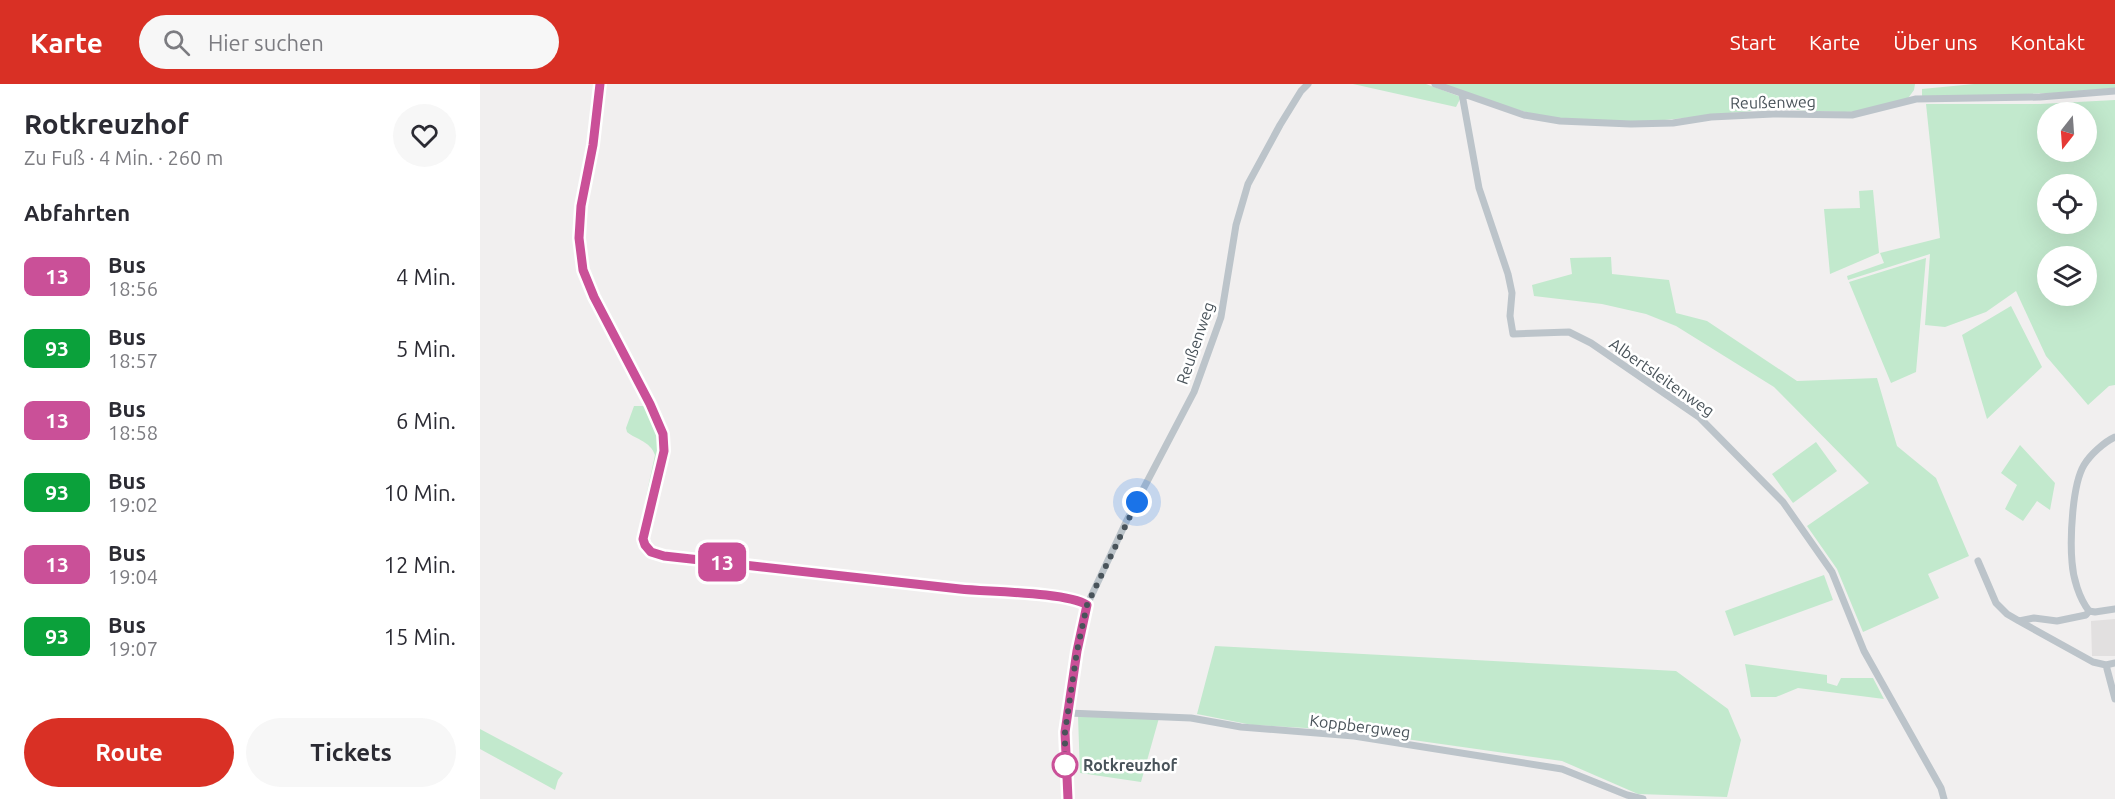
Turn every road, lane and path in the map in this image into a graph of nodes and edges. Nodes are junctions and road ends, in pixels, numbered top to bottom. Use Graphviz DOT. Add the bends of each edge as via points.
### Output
graph roads {
  1 [pos="600,84"];
  2 [pos="1308,84"];
  3 [pos="1435,84"];
  4 [pos="2115,91"];
  5 [pos="1462,94"];
  6 [pos="2115,437"];
  7 [pos="1978,561"];
  8 [pos="1087,605"];
  9 [pos="2115,609"];
  10 [pos="2089,611"];
  11 [pos="2019,621"];
  12 [pos="2115,663"];
  13 [pos="2106,665"];
  14 [pos="2115,699"];
  15 [pos="1068,713"];
  16 [pos="1068,799"];
  17 [pos="1643,799"];
  18 [pos="1944,799"];
  1 -- 8 [label="street" via="579,238 583,270 594,297 663,434 664,451 644,531 647,548 664,556 1056,597 1080,600"];
  2 -- 8 [label="street, Reußenweg" via="1248,184 1236,225 1221,317 1194,392"];
  3 -- 5 [label="street, Reußenweg"];
  4 -- 5 [label="street, Reußenweg" via="1916,99 1852,115 1773,114 1630,124 1524,115"];
  5 -- 18 [label="street, Albertsleitenweg" via="1479,188 1508,273 1513,334 1569,332 1591,343 1699,417 1783,502 1832,572 1864,651"];
  6 -- 10 [label="street" via="2084,464 2076,483 2072,563 2077,588"];
  7 -- 11 [label="street" via="1996,603"];
  8 -- 15 [label="street"];
  9 -- 10 [label="street"];
  10 -- 11 [label="street" via="2057,621"];
  11 -- 13 [label="street" via="2093,662"];
  12 -- 13 [label="street"];
  13 -- 14 [label="street"];
  15 -- 16 [label="street"];
  15 -- 17 [label="street, Koppbergweg" via="1191,718 1241,727 1354,736 1562,769"];
}
